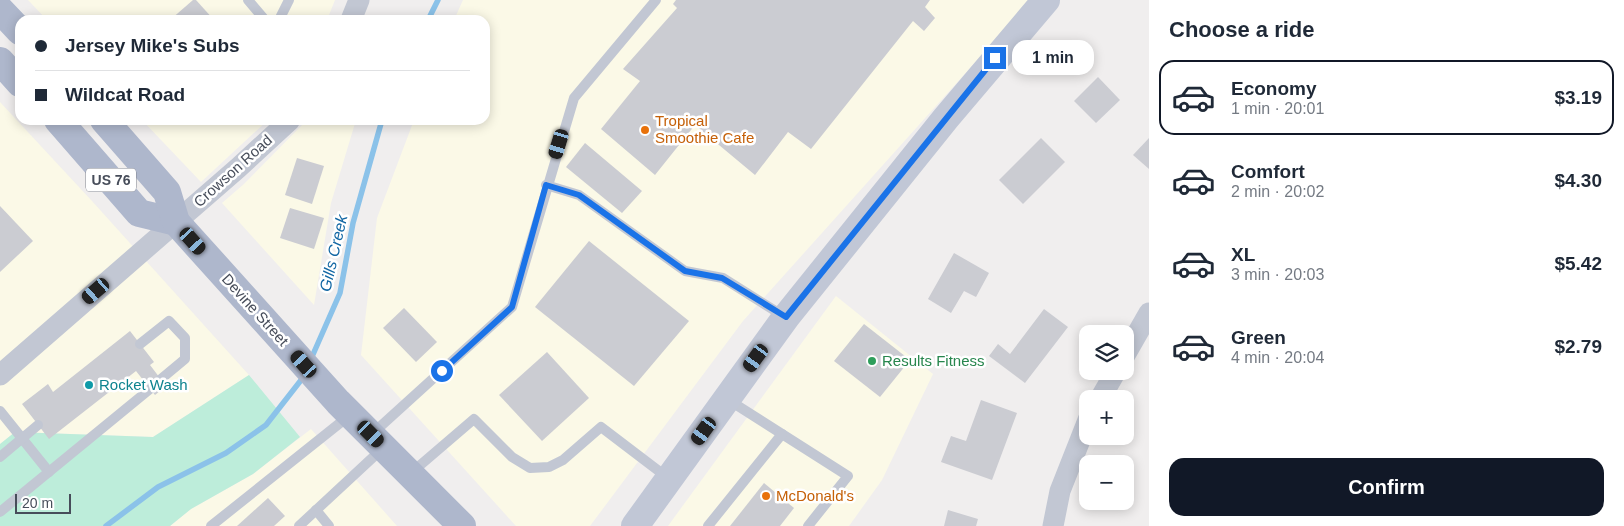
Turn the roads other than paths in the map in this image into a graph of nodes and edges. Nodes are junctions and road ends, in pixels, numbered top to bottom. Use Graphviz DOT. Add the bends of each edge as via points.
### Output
graph roads {
  1 [pos="248,0"];
  2 [pos="289,0"];
  3 [pos="359,0"];
  4 [pos="656,0"];
  5 [pos="1046,0"];
  6 [pos="0,10"];
  7 [pos="262,15"];
  8 [pos="282,15"];
  9 [pos="354,15"];
  10 [pos="15,26"];
  11 [pos="0,61"];
  12 [pos="15,77"];
  13 [pos="62,125"];
  14 [pos="108,125"];
  15 [pos="282,125"];
  16 [pos="546,185"];
  17 [pos="176,222"];
  18 [pos="1149,313"];
  19 [pos="786,317"];
  20 [pos="1134,339"];
  21 [pos="140,344"];
  22 [pos="0,375"];
  23 [pos="161,379"];
  24 [pos="150,389"];
  25 [pos="727,399"];
  26 [pos="344,408"];
  27 [pos="0,411"];
  28 [pos="38,426"];
  29 [pos="782,434"];
  30 [pos="22,440"];
  31 [pos="378,441"];
  32 [pos="1079,443"];
  33 [pos="0,457"];
  34 [pos="49,472"];
  35 [pos="410,473"];
  36 [pos="669,479"];
  37 [pos="316,510"];
  38 [pos="0,512"];
  39 [pos="460,525"];
  40 [pos="211,526"];
  41 [pos="299,526"];
  42 [pos="329,526"];
  43 [pos="635,526"];
  44 [pos="708,526"];
  45 [pos="808,526"];
  46 [pos="1053,526"];
  1 -- 7 [label="lane"];
  2 -- 8 [label="lane"];
  3 -- 9 [label="street"];
  4 -- 16 [label="lane" via="574,98"];
  5 -- 19 [label="main road"];
  6 -- 10 [label="main road"];
  11 -- 12 [label="main road"];
  13 -- 17 [label="main road, US 76" via="139,213"];
  14 -- 17 [label="main road, Devine Street / US 76" via="166,192"];
  15 -- 17 [label="street, Crowson Road"];
  16 -- 19 [label="lane" via="579,195 685,271 722,278"];
  16 -- 31 [label="lane" via="512,307"];
  17 -- 22 [label="street, Crowson Road"];
  17 -- 26 [label="main road, Devine Street / US 76"];
  18 -- 20 [label="street"];
  19 -- 25 [label="main road"];
  21 -- 23 [label="lane" via="169,321 185,338 186,360"];
  24 -- 34 [label="lane"];
  25 -- 29 [label="lane"];
  25 -- 36 [label="main road"];
  26 -- 31 [label="main road, Devine Street / US 76"];
  26 -- 40 [label="lane"];
  27 -- 30 [label="lane"];
  28 -- 30 [label="lane"];
  29 -- 44 [label="lane"];
  29 -- 45 [label="lane" via="848,476"];
  30 -- 33 [label="lane"];
  30 -- 34 [label="lane"];
  31 -- 35 [label="main road, Devine Street / US 76"];
  31 -- 37 [label="lane"];
  32 -- 46 [label="street" via="1060,492"];
  34 -- 38 [label="lane"];
  35 -- 36 [label="lane" via="474,419 512,457 530,468 548,467 563,460 601,427"];
  35 -- 39 [label="main road, Devine Street / US 76"];
  36 -- 43 [label="main road"];
  37 -- 41 [label="lane"];
  37 -- 42 [label="lane"];
}
